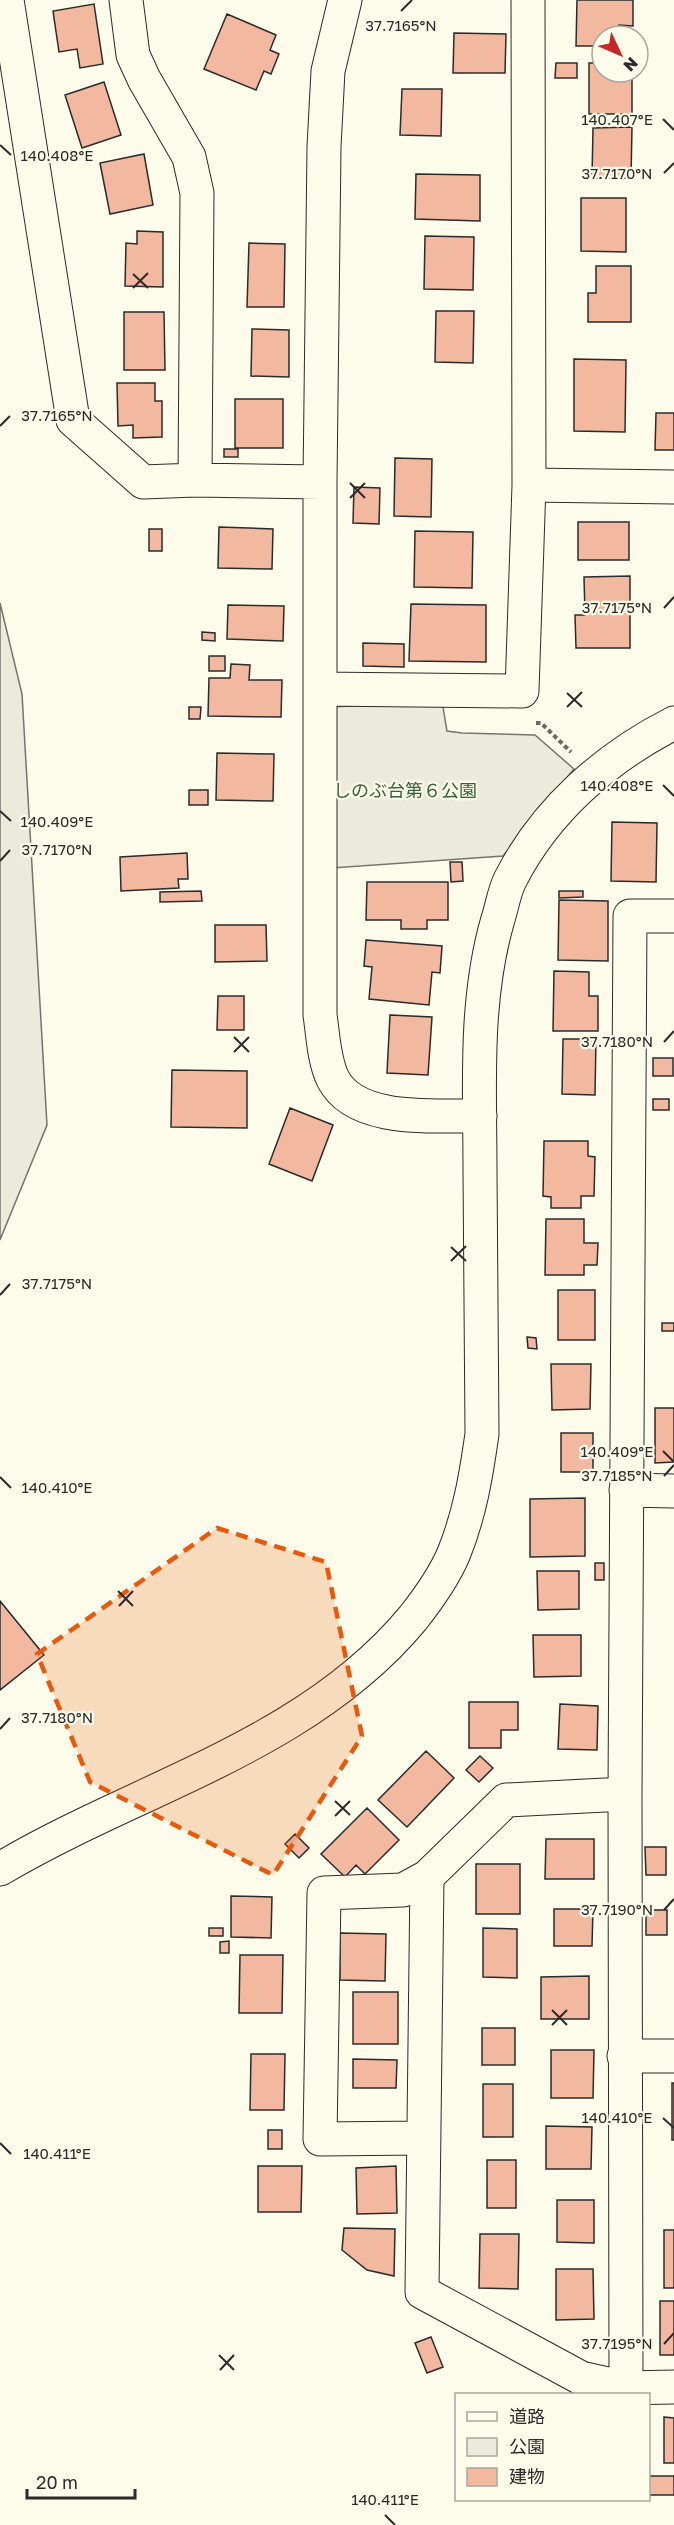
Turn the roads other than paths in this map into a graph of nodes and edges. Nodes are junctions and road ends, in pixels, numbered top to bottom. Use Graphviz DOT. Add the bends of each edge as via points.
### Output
graph roads {
  1 [pos="7,0"];
  2 [pos="126,0"];
  3 [pos="345,0"];
  4 [pos="528,0"];
  5 [pos="195,480"];
  6 [pos="320,482"];
  7 [pos="529,485"];
  8 [pos="674,487"];
  9 [pos="320,689"];
  10 [pos="674,723"];
  11 [pos="674,916"];
  12 [pos="480,1116"];
  13 [pos="626,1490"];
  14 [pos="674,1491"];
  15 [pos="625,1794"];
  16 [pos="0,1869"];
  17 [pos="427,1877"];
  18 [pos="624,2056"];
  19 [pos="674,2056"];
  20 [pos="423,2138"];
  21 [pos="674,2387"];
  22 [pos="627,2388"];
  1 -- 5 [label="street" via="73,420 143,482"];
  2 -- 5 [label="street" via="133,55 189,157 197,193"];
  3 -- 6 [label="street" via="328,71 324,147"];
  4 -- 7 [label="street"];
  5 -- 6 [label="street"];
  6 -- 9 [label="street"];
  7 -- 8 [label="street"];
  7 -- 9 [label="street" via="522,691"];
  9 -- 12 [label="street" via="320,1015 333,1079 348,1096 372,1109"];
  10 -- 12 [label="street" via="640,741 556,811 534,838 509,883 489,950 479,1044"];
  11 -- 13 [label="street" via="630,916"];
  12 -- 16 [label="street" via="482,1434 474,1496 453,1555 429,1599 391,1645 346,1684 268,1735 35,1848"];
  13 -- 14 [label="street"];
  13 -- 15 [label="street"];
  15 -- 17 [label="street" via="506,1800"];
  15 -- 18 [label="street"];
  17 -- 20 [label="street"];
  17 -- 20 [label="street" via="403,1890 324,1893 320,2139"];
  18 -- 19 [label="street"];
  18 -- 22 [label="street"];
  20 -- 22 [label="street" via="422,2292 580,2378"];
  21 -- 22 [label="street"];
}
